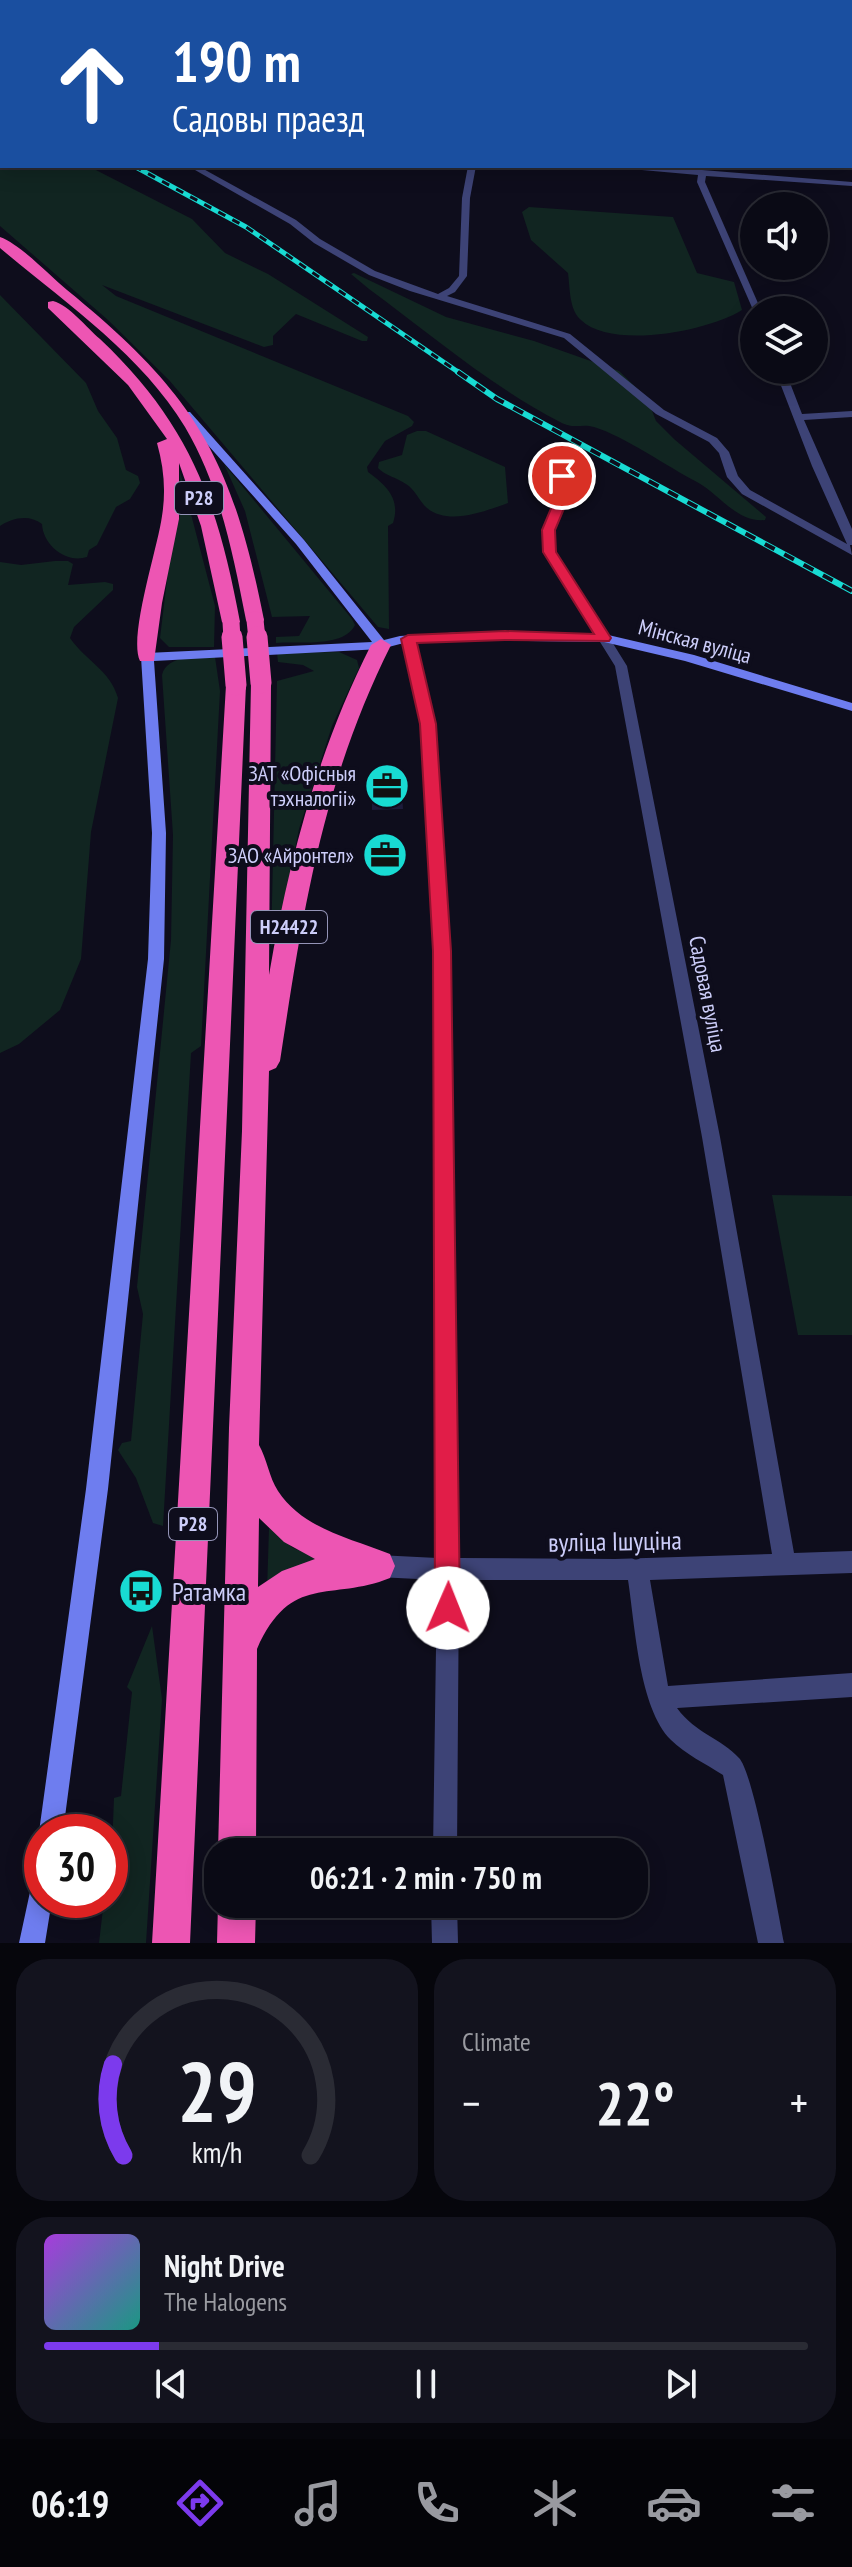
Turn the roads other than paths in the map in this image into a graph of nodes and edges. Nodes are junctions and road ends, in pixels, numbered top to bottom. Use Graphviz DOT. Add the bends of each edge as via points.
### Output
graph roads {
  1 [pos="196,168"];
  2 [pos="472,168"];
  3 [pos="635,168"];
  4 [pos="702,172"];
  5 [pos="852,184"];
  6 [pos="0,241"];
  7 [pos="0,260"];
  8 [pos="750,296"];
  9 [pos="439,297"];
  10 [pos="786,384"];
  11 [pos="136,387"];
  12 [pos="176,404"];
  13 [pos="852,414"];
  14 [pos="799,417"];
  15 [pos="547,465"];
  16 [pos="852,542"];
  17 [pos="852,551"];
  18 [pos="604,638"];
  19 [pos="408,639"];
  20 [pos="381,645"];
  21 [pos="147,657"];
  22 [pos="852,707"];
  23 [pos="255,1131"];
  24 [pos="244,1428"];
  25 [pos="852,1562"];
  26 [pos="785,1564"];
  27 [pos="378,1566"];
  28 [pos="448,1570"];
  29 [pos="637,1570"];
  30 [pos="239,1654"];
  31 [pos="852,1685"];
  32 [pos="659,1698"];
  33 [pos="53,1814"];
  34 [pos="237,1838"];
  35 [pos="445,1838"];
  36 [pos="36,1918"];
  37 [pos="237,1918"];
  38 [pos="444,1918"];
  39 [pos="170,1941"];
  40 [pos="32,1943"];
  41 [pos="236,1943"];
  42 [pos="445,1943"];
  43 [pos="771,1943"];
  1 -- 9 [label="street" via="293,222 356,266"];
  2 -- 9 [label="street" via="463,276"];
  3 -- 4 [label="street"];
  4 -- 5 [label="street"];
  4 -- 8 [label="street" via="701,182"];
  6 -- 12 [label="highway, Р28" via="97,322"];
  7 -- 11 [label="highway, Р28"];
  9 -- 17 [label="street" via="567,336 660,412 713,440 746,492"];
  10 -- 14 [label="street"];
  11 -- 21 [label="highway" via="172,469 172,519 153,598"];
  11 -- 39 [label="highway, Р28, bridge" via="172,435 209,524 231,622 236,685"];
  12 -- 20 [label="street" via="300,542"];
  12 -- 23 [label="highway, Р28, bridge" via="228,506 255,620 261,683"];
  13 -- 14 [label="street"];
  14 -- 16 [label="street"];
  15 -- 18 [label="street, Садовая вуліца" via="567,483 549,530 550,552"];
  18 -- 19 [label="street, Мінская вуліца"];
  18 -- 22 [label="street, Мінская вуліца"];
  18 -- 26 [label="street, Садовая вуліца" via="621,666 639,757"];
  19 -- 20 [label="street, Мінская вуліца"];
  19 -- 28 [label="street" via="428,724 442,951"];
  20 -- 21 [label="street, Мінская вуліца"];
  20 -- 23 [label="highway, Н24422" via="341,729 311,814"];
  21 -- 33 [label="street" via="159,833 156,959 97,1489"];
  23 -- 24 [label="highway, Р28"];
  24 -- 27 [label="highway" via="250,1465 282,1523 307,1541"];
  24 -- 30 [label="highway, Р28"];
  25 -- 26 [label="street, вуліца Ішуціна"];
  26 -- 29 [label="street, вуліца Ішуціна"];
  27 -- 28 [label="street, вуліца Ішуціна"];
  27 -- 30 [label="highway" via="328,1571 283,1587 250,1622"];
  28 -- 29 [label="street, вуліца Ішуціна"];
  28 -- 35 [label="street"];
  29 -- 32 [label="street"];
  30 -- 34 [label="highway, Р28"];
  31 -- 32 [label="street"];
  32 -- 43 [label="street" via="680,1732 732,1767"];
  36 -- 40 [label="street"];
  37 -- 41 [label="highway"];
  38 -- 42 [label="street"];
}
